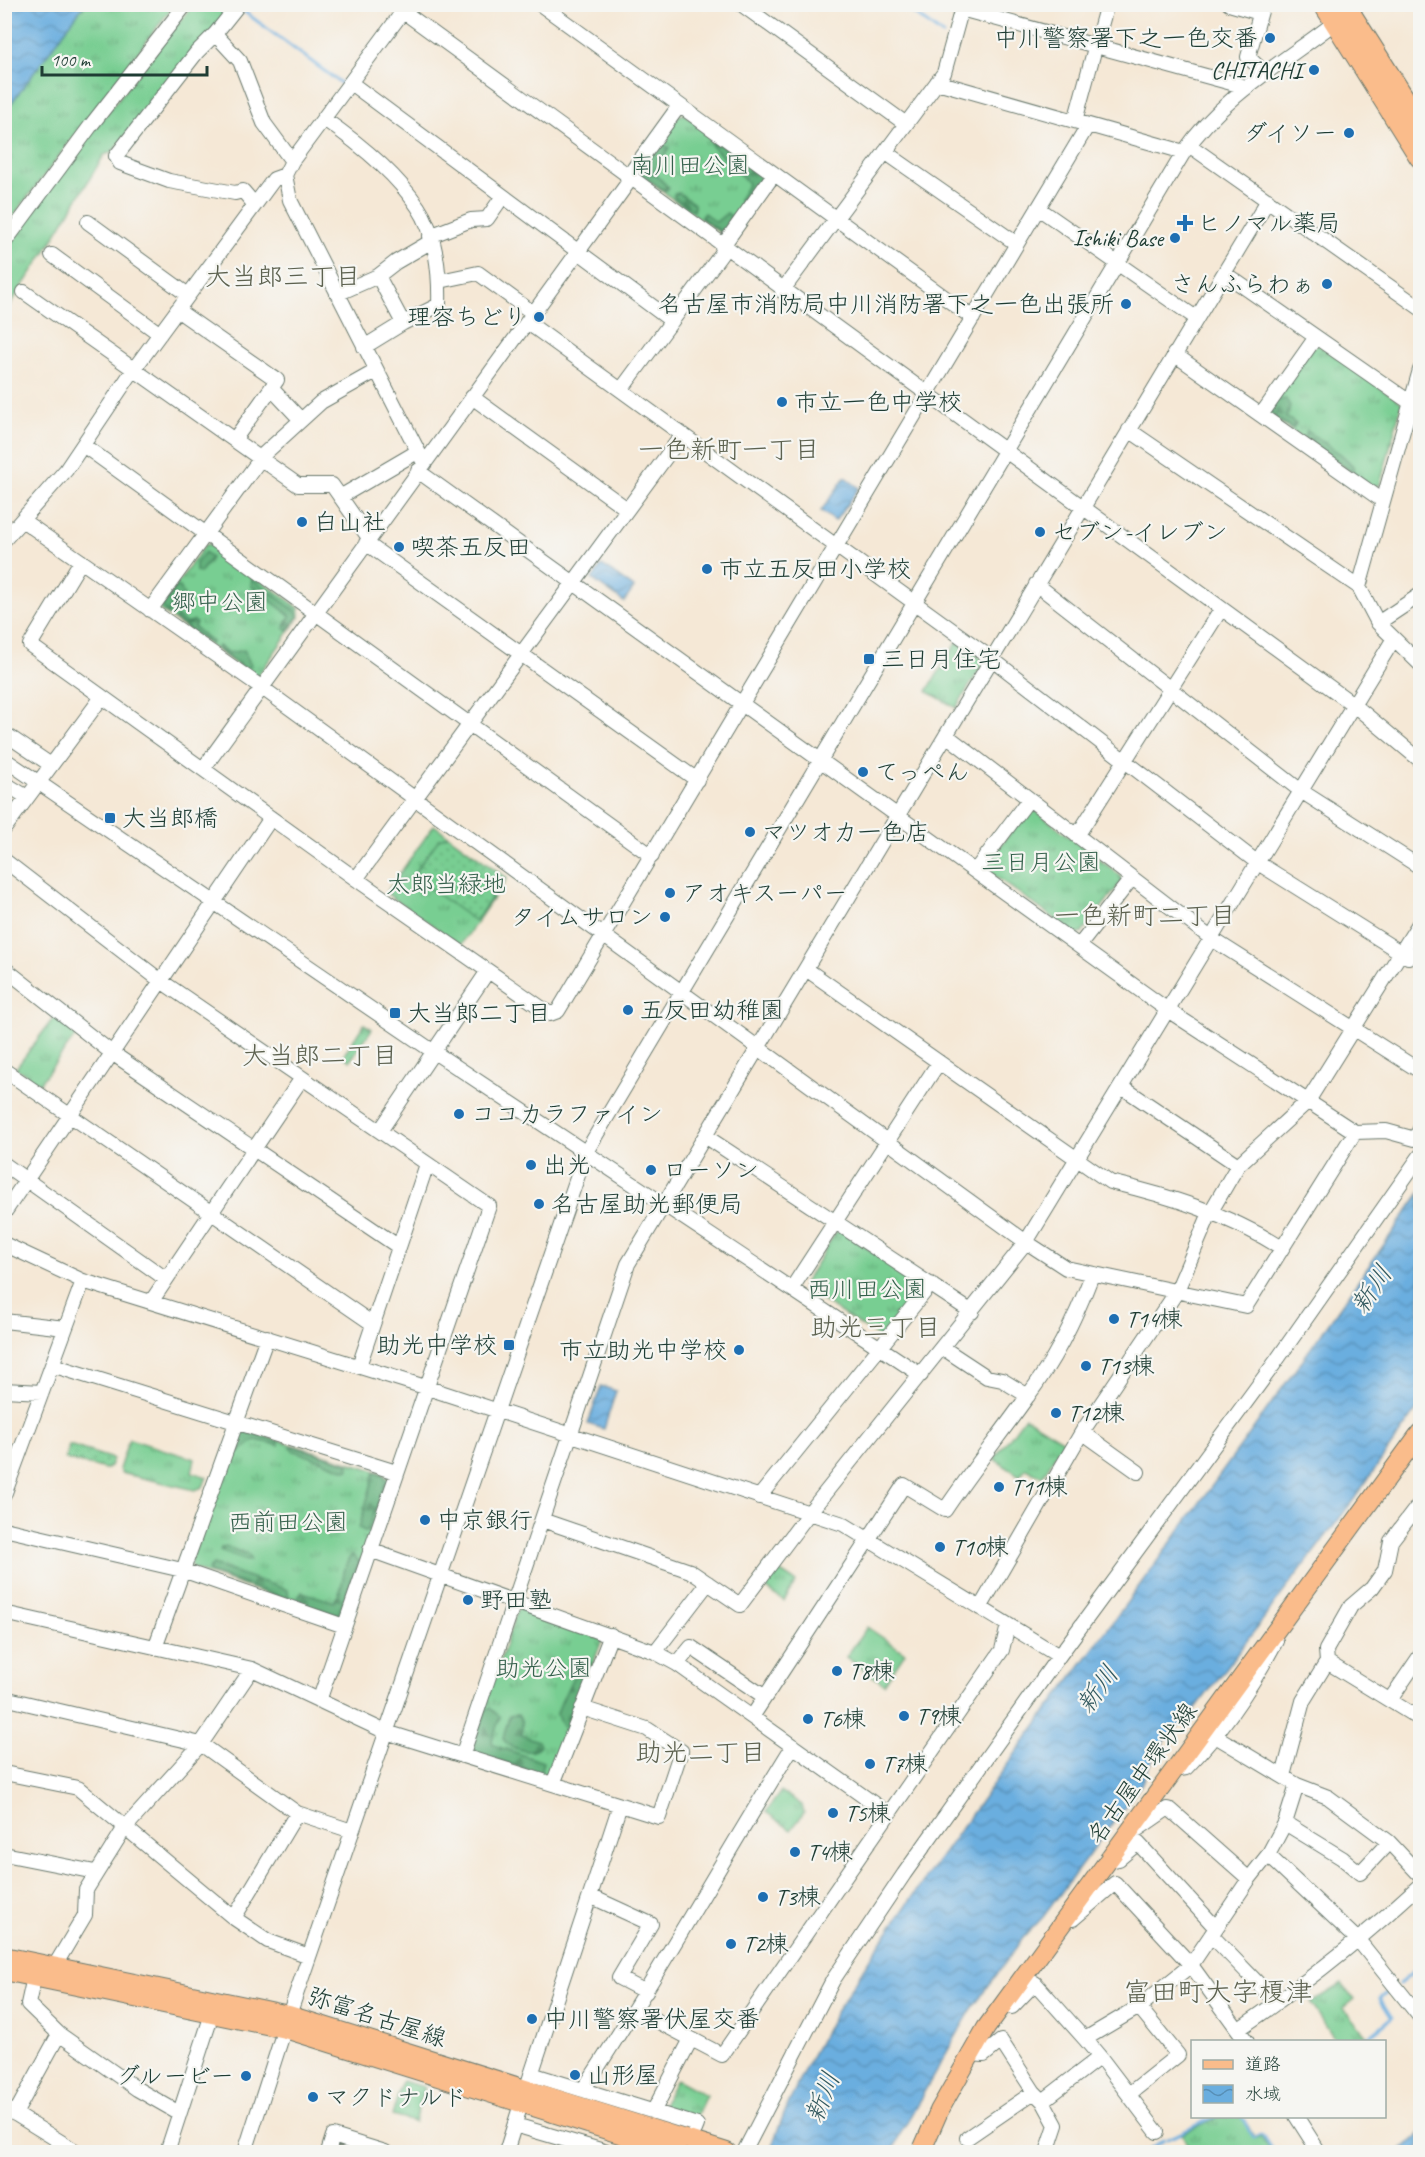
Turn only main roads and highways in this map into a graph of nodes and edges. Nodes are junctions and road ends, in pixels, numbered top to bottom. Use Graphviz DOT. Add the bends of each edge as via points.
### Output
graph roads {
  1 [pos="1324,4"];
  2 [pos="1347,11"];
  3 [pos="1420,124"];
  4 [pos="1420,157"];
  5 [pos="1420,1434"];
  6 [pos="4,1956"];
  7 [pos="4,1971"];
  8 [pos="287,2022"];
  9 [pos="526,2089"];
  10 [pos="677,2152"];
  11 [pos="727,2152"];
  12 [pos="921,2152"];
  1 -- 2 [label="highway"];
  2 -- 3 [label="highway"];
  2 -- 4 [label="highway"];
  5 -- 12 [label="main road, 名古屋中環状線" via="1064,1918 969,2054"];
  6 -- 8 [label="main road, 弥富名古屋線"];
  7 -- 8 [label="main road, 弥富名古屋線" via="212,2014"];
  8 -- 9 [label="main road, 弥富名古屋線"];
  9 -- 10 [label="main road, 弥富名古屋線"];
  9 -- 11 [label="main road, 弥富名古屋線"];
}
